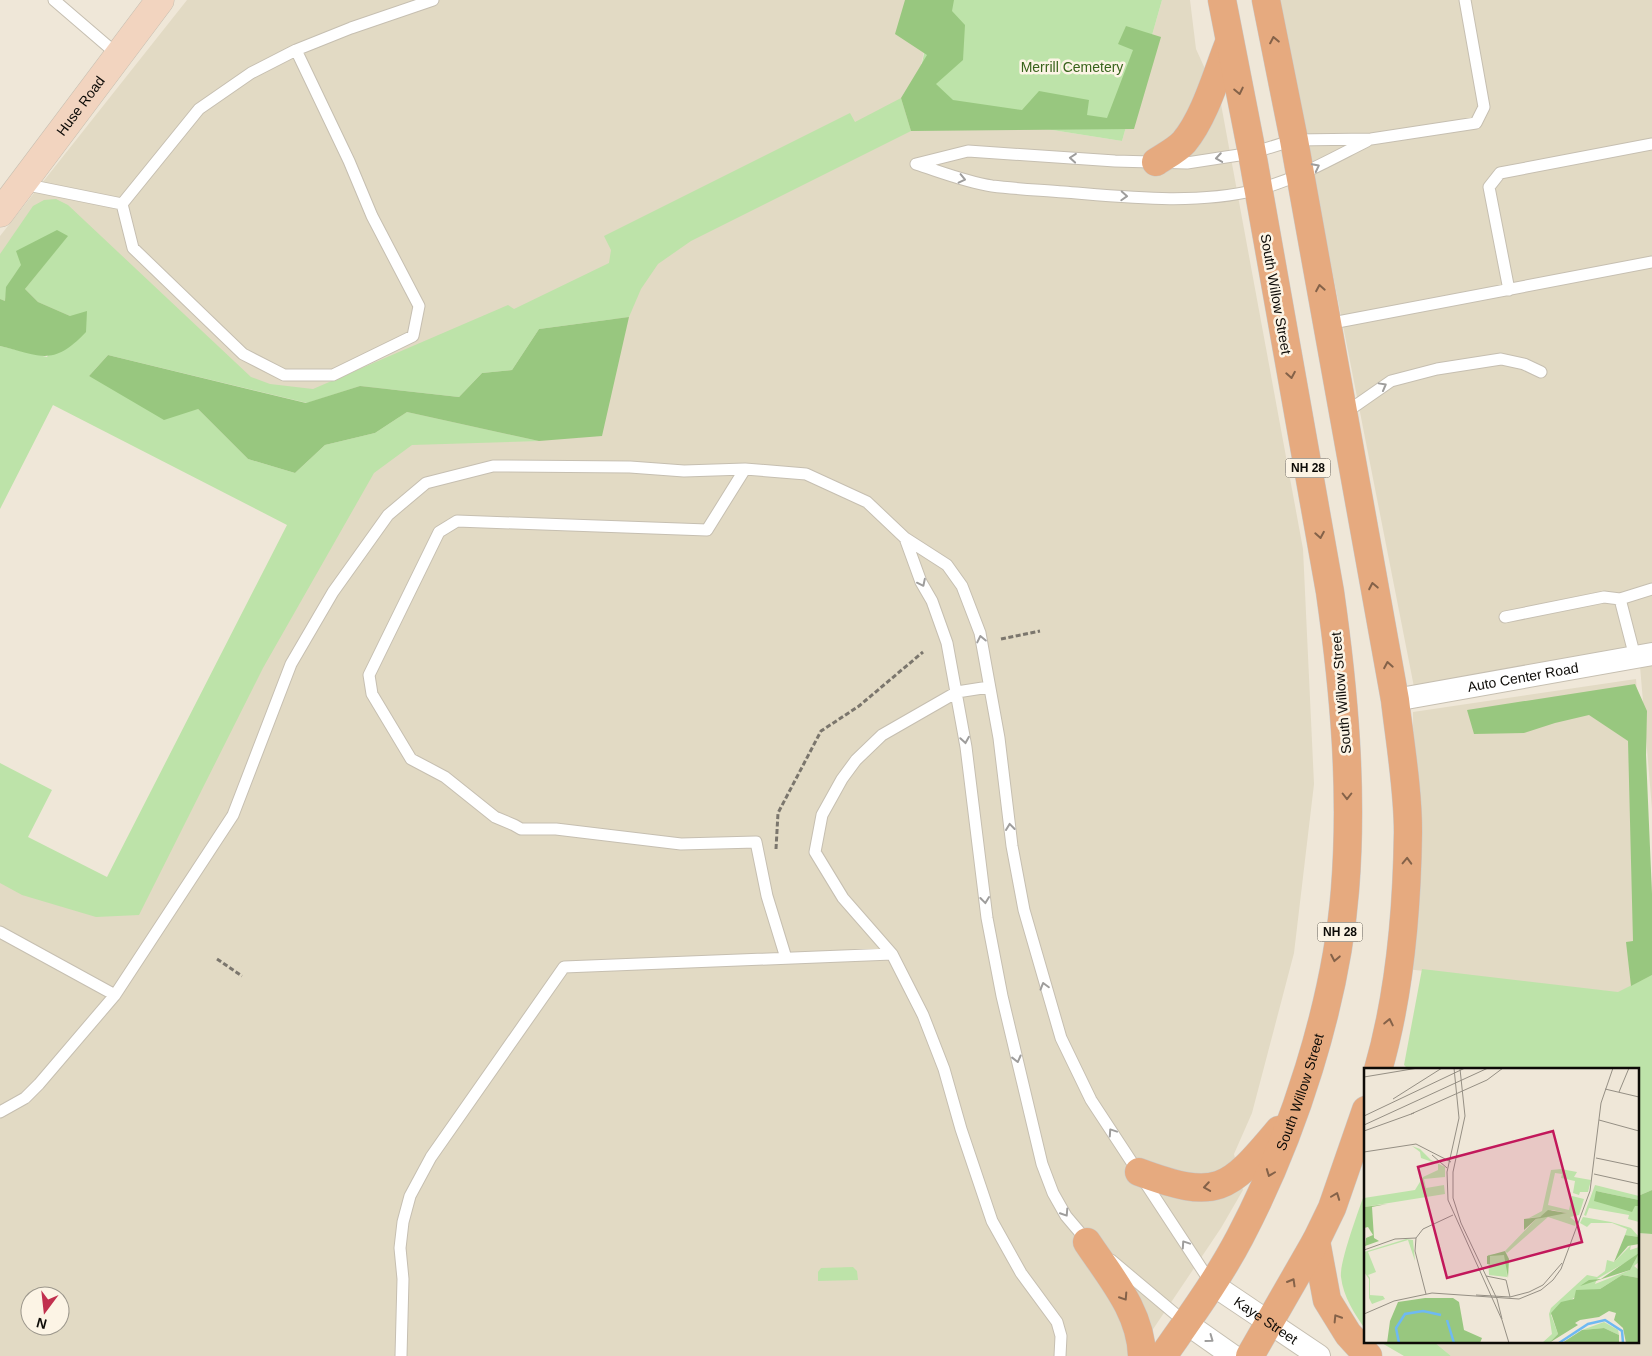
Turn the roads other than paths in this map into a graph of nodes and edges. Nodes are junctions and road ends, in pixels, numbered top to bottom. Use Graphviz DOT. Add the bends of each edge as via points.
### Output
graph roads {
  1 [pos="54,0"];
  2 [pos="160,0"];
  3 [pos="433,0"];
  4 [pos="1222,0"];
  5 [pos="1266,0"];
  6 [pos="1465,0"];
  7 [pos="1229,43"];
  8 [pos="296,50"];
  9 [pos="118,55"];
  10 [pos="1371,139"];
  11 [pos="1294,140"];
  12 [pos="1652,144"];
  13 [pos="1252,153"];
  14 [pos="1156,162"];
  15 [pos="1299,175"];
  16 [pos="23,184"];
  17 [pos="1257,190"];
  18 [pos="122,204"];
  19 [pos="0,213"];
  20 [pos="1652,262"];
  21 [pos="1508,290"];
  22 [pos="1326,324"];
  23 [pos="1541,372"];
  24 [pos="1343,414"];
  25 [pos="745,468"];
  26 [pos="905,538"];
  27 [pos="1652,589"];
  28 [pos="1620,599"];
  29 [pos="1505,617"];
  30 [pos="1643,655"];
  31 [pos="989,687"];
  32 [pos="957,692"];
  33 [pos="1395,700"];
  34 [pos="0,932"];
  35 [pos="892,954"];
  36 [pos="786,958"];
  37 [pos="115,995"];
  38 [pos="1378,1068"];
  39 [pos="0,1112"];
  40 [pos="1294,1112"];
  41 [pos="1364,1121"];
  42 [pos="1360,1144"];
  43 [pos="1139,1172"];
  44 [pos="1316,1241"];
  45 [pos="1087,1242"];
  46 [pos="1212,1284"];
  47 [pos="1186,1323"];
  48 [pos="1268,1323"];
  49 [pos="402,1356"];
  50 [pos="1060,1356"];
  51 [pos="1142,1356"];
  52 [pos="1164,1356"];
  53 [pos="1233,1356"];
  54 [pos="1250,1356"];
  55 [pos="1319,1356"];
  56 [pos="1368,1356"];
  1 -- 9 [label="lane"];
  2 -- 9 [label="street, Huse Road"];
  3 -- 8 [label="lane"];
  4 -- 7 [label="main road, South Willow Street / NH 28"];
  11 -- 5 [label="main road, NH 28, one-way"];
  6 -- 10 [label="lane" via="1484,107 1476,123"];
  7 -- 13 [label="main road, South Willow Street / NH 28, one-way"];
  7 -- 14 [label="main road" via="1188,136"];
  8 -- 18 [label="lane" via="251,73 199,109"];
  8 -- 18 [label="lane" via="372,216 419,306 413,336 334,375 284,375 243,354 133,248"];
  9 -- 16 [label="street, Huse Road"];
  10 -- 11 [label="lane"];
  15 -- 10 [label="lane, one-way"];
  11 -- 13 [label="lane"];
  11 -- 15 [label="main road, NH 28"];
  12 -- 21 [label="lane" via="1500,173 1489,187"];
  13 -- 14 [label="lane, one-way" via="1187,163"];
  13 -- 17 [label="main road, South Willow Street / NH 28"];
  14 -- 17 [label="lane, one-way" via="968,151 916,164 992,186 1092,194 1171,198"];
  15 -- 17 [label="lane"];
  22 -- 15 [label="main road, NH 28, one-way"];
  16 -- 18 [label="lane"];
  16 -- 19 [label="street, Huse Road"];
  17 -- 40 [label="main road, South Willow Street / NH 28, one-way" via="1330,592 1347,748 1348,839 1339,937 1330,989"];
  20 -- 21 [label="lane"];
  21 -- 22 [label="lane"];
  22 -- 24 [label="main road, NH 28"];
  24 -- 23 [label="lane, one-way" via="1391,382 1437,369 1501,358"];
  33 -- 24 [label="main road, NH 28, one-way"];
  25 -- 26 [label="lane" via="806,474 867,502"];
  25 -- 36 [label="lane" via="707,530 457,522 439,532 370,675 372,694 411,759 445,777 495,817 508,823 521,828 681,844 756,842 767,896"];
  25 -- 37 [label="lane" via="493,466 426,483 388,515 333,592 291,664 233,816"];
  31 -- 26 [label="lane, one-way" via="980,633 962,586 947,565"];
  26 -- 32 [label="lane, one-way" via="947,643"];
  27 -- 28 [label="lane"];
  28 -- 29 [label="lane" via="1604,598"];
  28 -- 30 [label="lane"];
  30 -- 33 [label="street, Auto Center Road"];
  31 -- 32 [label="lane"];
  43 -- 31 [label="lane, one-way" via="1091,1100 1061,1038 1046,991 1020,892"];
  32 -- 35 [label="lane" via="882,735 851,766 822,815 815,852 843,898"];
  32 -- 45 [label="lane, one-way" via="987,918 1002,996 1042,1164 1066,1216"];
  38 -- 33 [label="main road, NH 28, one-way" via="1394,1000 1406,887 1408,831"];
  34 -- 37 [label="lane"];
  35 -- 36 [label="lane"];
  35 -- 50 [label="lane" via="923,1015 944,1069 992,1221 1021,1274 1057,1322 1061,1336"];
  36 -- 49 [label="lane" via="564,967 432,1157 410,1196 400,1248"];
  37 -- 39 [label="lane" via="39,1084 25,1098"];
  40 -- 43 [label="main road, one-way" via="1250,1165 1221,1184 1190,1188"];
  40 -- 46 [label="main road, South Willow Street / NH 28, one-way" via="1264,1189"];
  41 -- 42 [label="main road"];
  44 -- 42 [label="main road, one-way"];
  46 -- 43 [label="lane, one-way"];
  48 -- 44 [label="main road, one-way"];
  56 -- 44 [label="main road, one-way" via="1348,1334 1327,1300"];
  45 -- 47 [label="lane"];
  45 -- 51 [label="main road, one-way" via="1132,1309 1142,1340"];
  46 -- 47 [label="main road, South Willow Street / NH 28"];
  46 -- 48 [label="street, Kaye Street"];
  47 -- 52 [label="main road, South Willow Street / NH 28"];
  47 -- 53 [label="street, one-way"];
  48 -- 54 [label="main road"];
  48 -- 55 [label="street, Kaye Street"];
}
